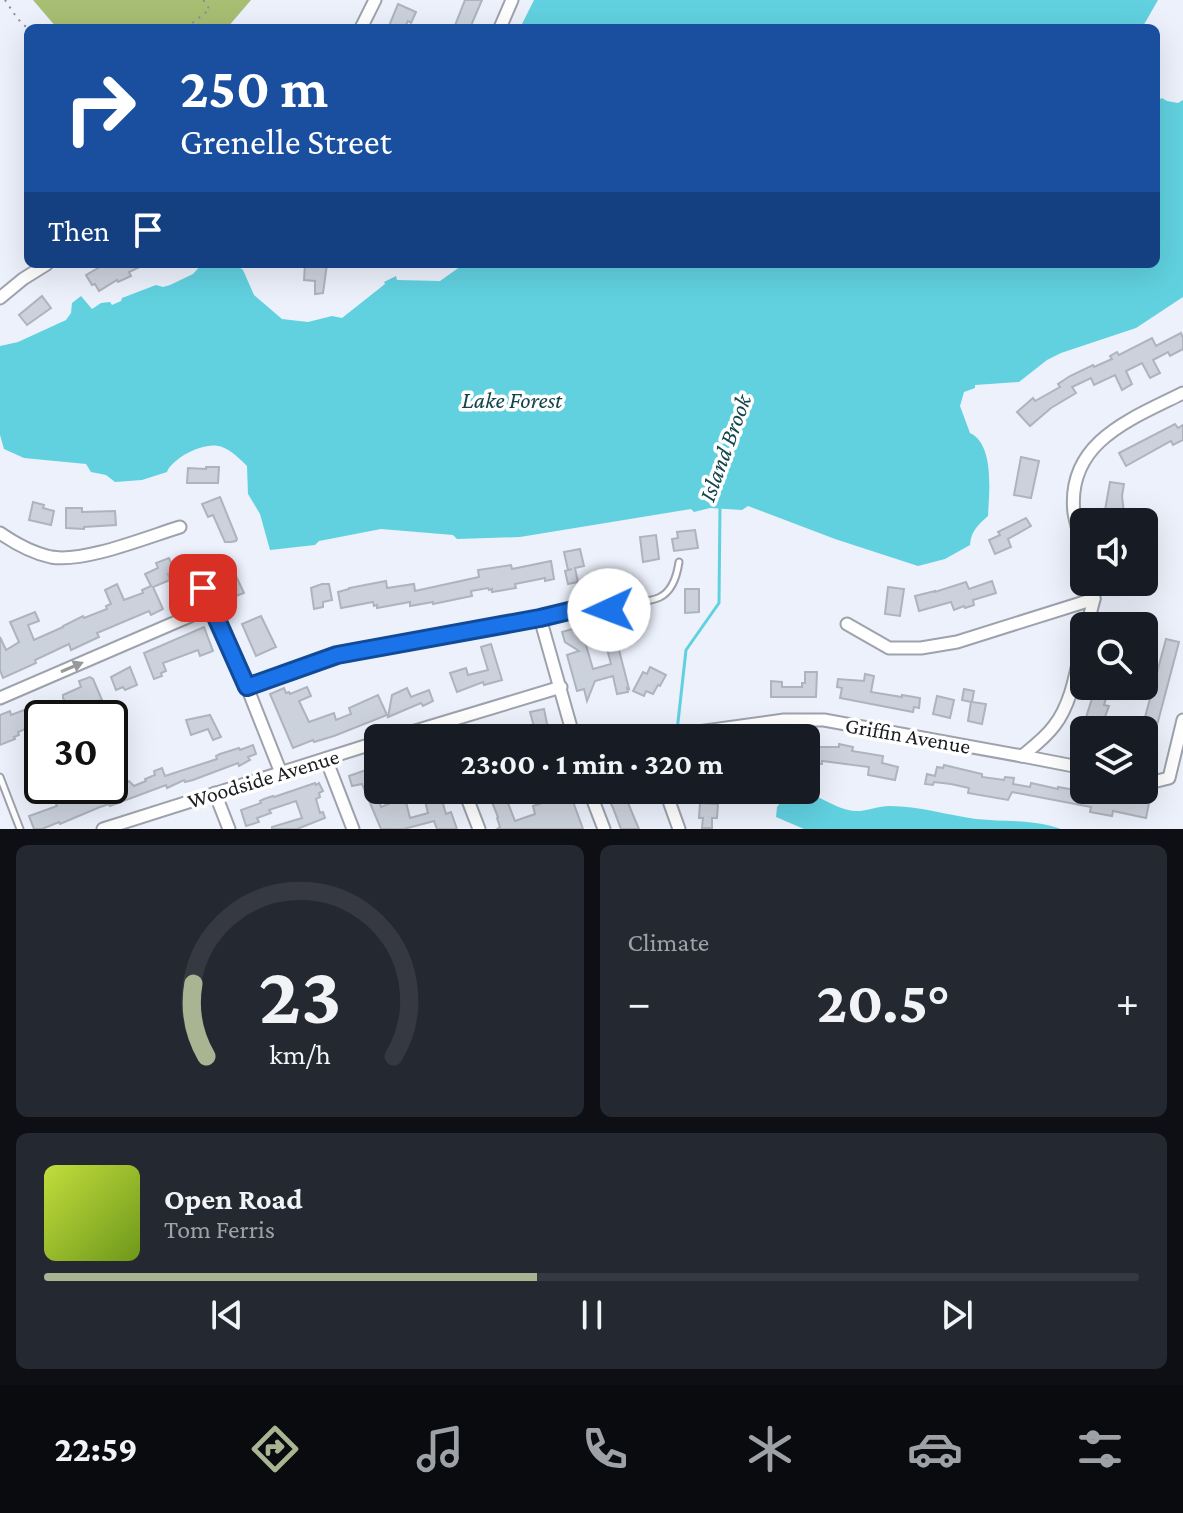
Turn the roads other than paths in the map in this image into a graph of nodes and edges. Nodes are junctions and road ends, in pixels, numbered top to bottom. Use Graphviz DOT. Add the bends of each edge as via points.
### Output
graph roads {
  1 [pos="375,0"];
  2 [pos="512,0"];
  3 [pos="363,24"];
  4 [pos="502,24"];
  5 [pos="41,268"];
  6 [pos="0,298"];
  7 [pos="1183,393"];
  8 [pos="1075,508"];
  9 [pos="180,527"];
  10 [pos="0,533"];
  11 [pos="679,562"];
  12 [pos="203,588"];
  13 [pos="1094,596"];
  14 [pos="1094,599"];
  15 [pos="617,600"];
  16 [pos="211,607"];
  17 [pos="1091,612"];
  18 [pos="540,618"];
  19 [pos="847,624"];
  20 [pos="247,687"];
  21 [pos="561,687"];
  22 [pos="1070,690"];
  23 [pos="0,698"];
  24 [pos="1183,720"];
  25 [pos="437,724"];
  26 [pos="570,724"];
  27 [pos="755,724"];
  28 [pos="364,747"];
  29 [pos="1022,756"];
  30 [pos="326,759"];
  31 [pos="1070,765"];
  32 [pos="281,773"];
  33 [pos="0,777"];
  34 [pos="1158,781"];
  35 [pos="215,793"];
  36 [pos="469,804"];
  37 [pos="594,804"];
  38 [pos="670,804"];
  39 [pos="20,829"];
  40 [pos="103,829"];
  41 [pos="229,829"];
  42 [pos="353,829"];
  43 [pos="479,829"];
  44 [pos="604,829"];
  45 [pos="679,829"];
  1 -- 3 [label="street"];
  2 -- 4 [label="street"];
  5 -- 6 [label="street"];
  7 -- 8 [label="street" via="1127,421 1095,445 1077,477"];
  9 -- 10 [label="street" via="72,558 39,554"];
  11 -- 15 [label="lane" via="677,580 662,595 652,601"];
  12 -- 16 [label="street"];
  13 -- 14 [label="street"];
  14 -- 17 [label="street"];
  14 -- 19 [label="street" via="957,642 921,648 889,648"];
  15 -- 18 [label="street" via="604,590 598,604"];
  16 -- 20 [label="street"];
  23 -- 16 [label="street, one-way"];
  18 -- 20 [label="street" via="337,655"];
  18 -- 21 [label="street"];
  20 -- 32 [label="street"];
  21 -- 25 [label="street"];
  21 -- 26 [label="street"];
  22 -- 29 [label="street" via="1062,714"];
  24 -- 34 [label="street" via="1169,778"];
  27 -- 29 [label="street, Griffin Avenue" via="824,720"];
  28 -- 30 [label="street, Woodside Avenue"];
  29 -- 31 [label="street, Griffin Avenue"];
  30 -- 32 [label="street, Woodside Avenue"];
  30 -- 42 [label="street"];
  32 -- 35 [label="street, Woodside Avenue"];
  33 -- 39 [label="lane"];
  35 -- 40 [label="street, Woodside Avenue"];
  35 -- 41 [label="street"];
  36 -- 43 [label="street"];
  37 -- 44 [label="street"];
  38 -- 45 [label="street"];
}
